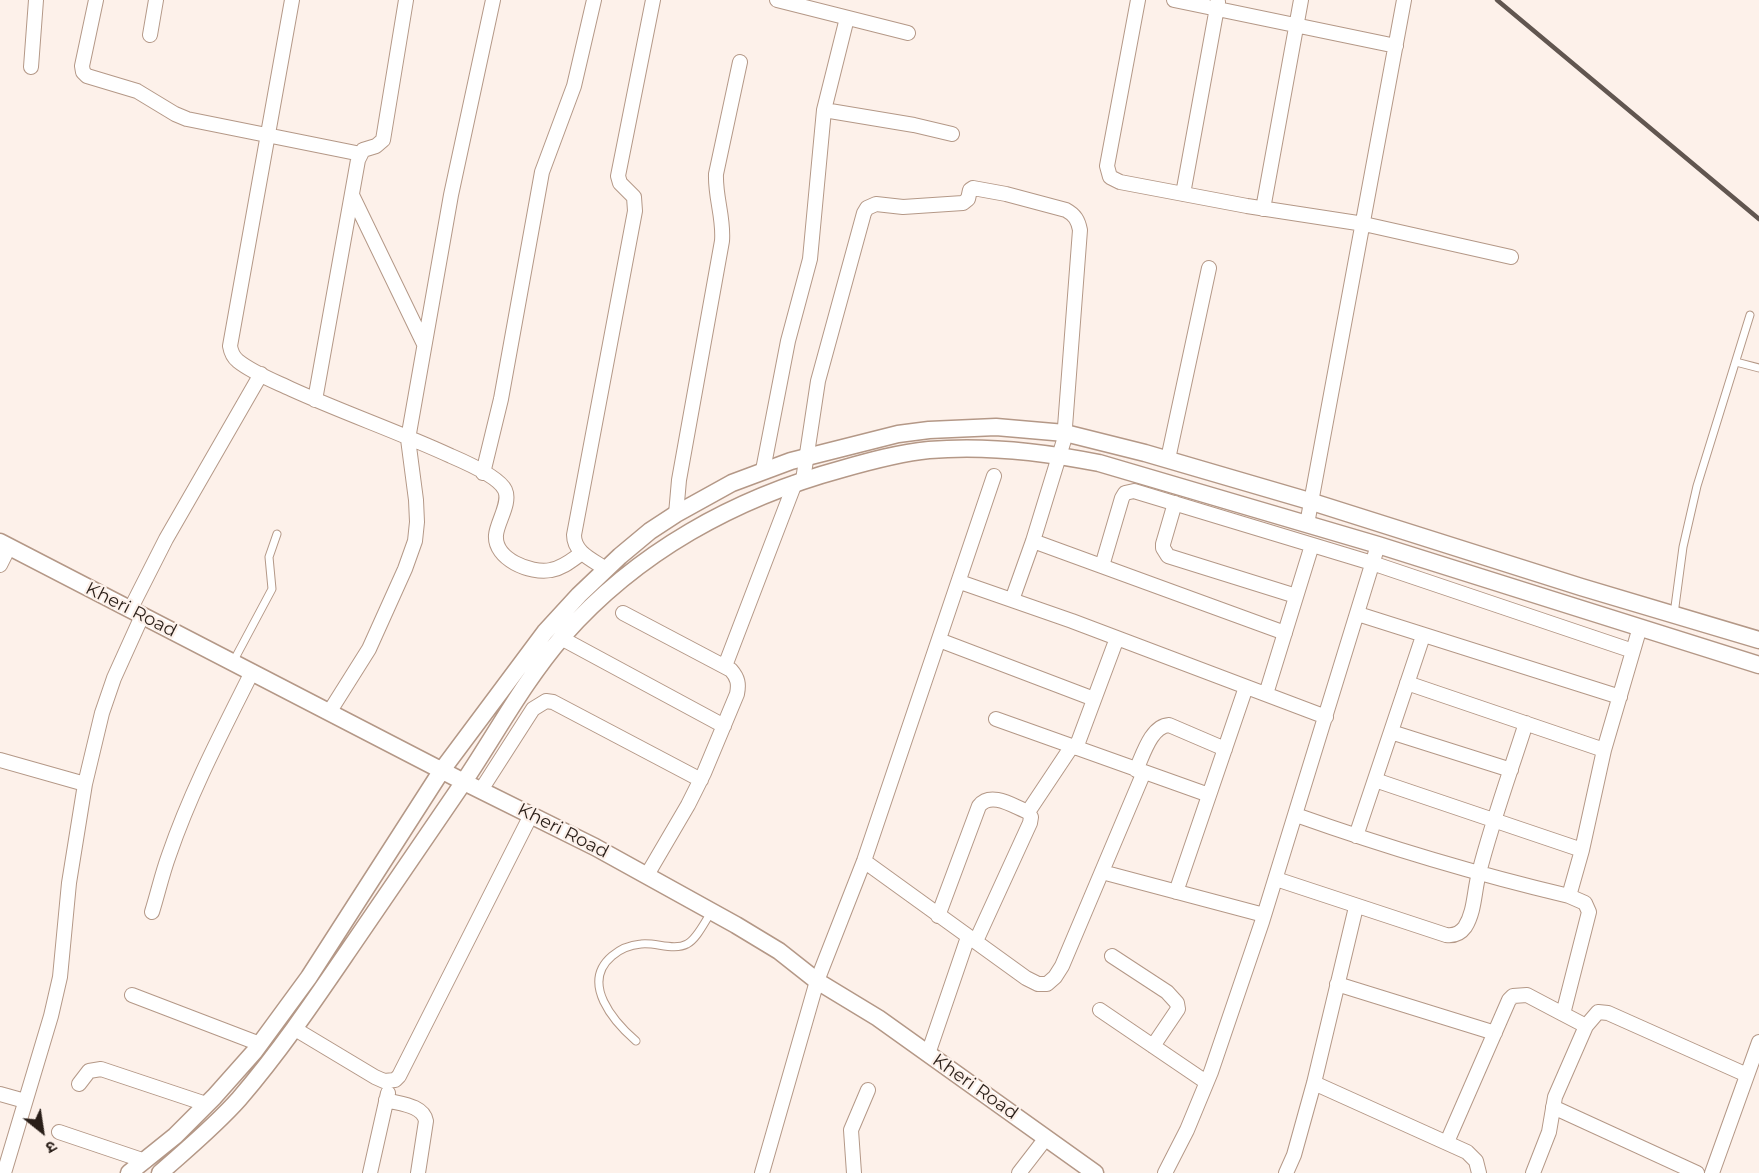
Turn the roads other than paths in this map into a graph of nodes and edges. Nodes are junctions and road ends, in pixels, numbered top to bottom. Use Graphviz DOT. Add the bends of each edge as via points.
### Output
graph roads {
  1 [pos="36,0"];
  2 [pos="96,0"];
  3 [pos="156,0"];
  4 [pos="292,0"];
  5 [pos="406,0"];
  6 [pos="493,0"];
  7 [pos="594,0"];
  8 [pos="653,0"];
  9 [pos="777,0"];
  10 [pos="1138,0"];
  11 [pos="1174,0"];
  12 [pos="1301,0"];
  13 [pos="1404,0"];
  14 [pos="1218,4"];
  15 [pos="847,18"];
  16 [pos="1297,24"];
  17 [pos="908,33"];
  18 [pos="150,35"];
  19 [pos="1396,46"];
  20 [pos="740,62"];
  21 [pos="31,67"];
  22 [pos="824,110"];
  23 [pos="269,134"];
  24 [pos="952,134"];
  25 [pos="361,154"];
  26 [pos="1183,194"];
  27 [pos="352,195"];
  28 [pos="1263,208"];
  29 [pos="1364,224"];
  30 [pos="1511,257"];
  31 [pos="1209,268"];
  32 [pos="1750,315"];
  33 [pos="424,344"];
  34 [pos="1736,362"];
  35 [pos="1759,369"];
  36 [pos="261,374"];
  37 [pos="315,400"];
  38 [pos="408,439"];
  39 [pos="1062,444"];
  40 [pos="1168,459"];
  41 [pos="764,470"];
  42 [pos="803,471"];
  43 [pos="483,472"];
  44 [pos="994,476"];
  45 [pos="1175,503"];
  46 [pos="1310,513"];
  47 [pos="676,514"];
  48 [pos="277,534"];
  49 [pos="1034,541"];
  50 [pos="4,544"];
  51 [pos="1312,545"];
  52 [pos="1378,545"];
  53 [pos="582,553"];
  54 [pos="1372,563"];
  55 [pos="0,566"];
  56 [pos="1102,566"];
  57 [pos="606,568"];
  58 [pos="960,582"];
  59 [pos="1296,596"];
  60 [pos="1012,600"];
  61 [pos="136,613"];
  62 [pos="623,613"];
  63 [pos="1358,614"];
  64 [pos="1674,615"];
  65 [pos="1640,627"];
  66 [pos="1285,633"];
  67 [pos="1422,636"];
  68 [pos="561,638"];
  69 [pos="1117,638"];
  70 [pos="939,640"];
  71 [pos="1759,640"];
  72 [pos="1633,651"];
  73 [pos="232,662"];
  74 [pos="1759,665"];
  75 [pos="725,666"];
  76 [pos="252,672"];
  77 [pos="1407,683"];
  78 [pos="1246,687"];
  79 [pos="1266,694"];
  80 [pos="1620,697"];
  81 [pos="1094,699"];
  82 [pos="330,711"];
  83 [pos="1326,717"];
  84 [pos="996,719"];
  85 [pos="1526,723"];
  86 [pos="724,726"];
  87 [pos="1391,732"];
  88 [pos="1074,747"];
  89 [pos="1225,749"];
  90 [pos="1604,750"];
  91 [pos="0,760"];
  92 [pos="1511,770"];
  93 [pos="1140,771"];
  94 [pos="453,776"];
  95 [pos="701,780"];
  96 [pos="1375,780"];
  97 [pos="85,784"];
  98 [pos="481,790"];
  99 [pos="1209,795"];
  100 [pos="1028,812"];
  101 [pos="531,814"];
  102 [pos="1296,815"];
  103 [pos="1495,820"];
  104 [pos="1356,836"];
  105 [pos="1582,850"];
  106 [pos="864,861"];
  107 [pos="1102,872"];
  108 [pos="1479,874"];
  109 [pos="647,875"];
  110 [pos="1276,879"];
  111 [pos="1176,892"];
  112 [pos="1569,896"];
  113 [pos="1356,907"];
  114 [pos="712,911"];
  115 [pos="152,912"];
  116 [pos="1264,915"];
  117 [pos="938,916"];
  118 [pos="972,939"];
  119 [pos="1112,956"];
  120 [pos="817,981"];
  121 [pos="1337,984"];
  122 [pos="132,995"];
  123 [pos="1100,1010"];
  124 [pos="1563,1014"];
  125 [pos="1586,1026"];
  126 [pos="295,1029"];
  127 [pos="1495,1033"];
  128 [pos="636,1041"];
  129 [pos="1759,1042"];
  130 [pos="260,1044"];
  131 [pos="1153,1046"];
  132 [pos="928,1054"];
  133 [pos="1747,1075"];
  134 [pos="390,1082"];
  135 [pos="1206,1082"];
  136 [pos="1314,1083"];
  137 [pos="79,1084"];
  138 [pos="868,1090"];
  139 [pos="0,1094"];
  140 [pos="386,1100"];
  141 [pos="25,1101"];
  142 [pos="206,1104"];
  143 [pos="1553,1107"];
  144 [pos="59,1132"];
  145 [pos="1046,1138"];
  146 [pos="1447,1143"];
  147 [pos="145,1161"];
  148 [pos="1287,1172"];
  149 [pos="4,1173"];
  150 [pos="129,1173"];
  151 [pos="160,1173"];
  152 [pos="370,1173"];
  153 [pos="418,1173"];
  154 [pos="762,1173"];
  155 [pos="854,1173"];
  156 [pos="1018,1173"];
  157 [pos="1095,1173"];
  158 [pos="1165,1173"];
  159 [pos="1479,1173"];
  160 [pos="1533,1173"];
  161 [pos="1696,1173"];
  162 [pos="1712,1173"];
  1 -- 21 [label="street"];
  2 -- 23 [label="street" via="82,66 87,76 137,91 187,119"];
  3 -- 18 [label="street"];
  4 -- 23 [label="street"];
  5 -- 25 [label="street" via="385,135 381,144"];
  6 -- 33 [label="street"];
  7 -- 43 [label="street" via="574,86 537,193 501,399"];
  8 -- 53 [label="street" via="618,176 636,202 574,535"];
  9 -- 15 [label="street"];
  10 -- 26 [label="street" via="1108,172 1120,182"];
  11 -- 14 [label="street"];
  12 -- 16 [label="street"];
  13 -- 19 [label="street"];
  14 -- 16 [label="street"];
  14 -- 26 [label="street"];
  15 -- 17 [label="street"];
  15 -- 22 [label="street"];
  16 -- 19 [label="street"];
  16 -- 28 [label="street"];
  19 -- 29 [label="street"];
  20 -- 47 [label="street" via="716,174 722,241"];
  22 -- 24 [label="street"];
  22 -- 41 [label="street" via="810,259 789,341"];
  23 -- 25 [label="street"];
  23 -- 36 [label="street" via="230,346 236,360"];
  25 -- 27 [label="street"];
  26 -- 28 [label="street"];
  27 -- 33 [label="street"];
  27 -- 37 [label="street"];
  28 -- 29 [label="street"];
  29 -- 30 [label="street"];
  29 -- 46 [label="street"];
  31 -- 40 [label="street"];
  32 -- 34 [label="lane"];
  33 -- 38 [label="street"];
  34 -- 35 [label="lane"];
  34 -- 64 [label="lane" via="1695,495"];
  36 -- 37 [label="street"];
  36 -- 61 [label="street" via="166,539"];
  37 -- 38 [label="street"];
  38 -- 43 [label="street"];
  38 -- 82 [label="street" via="416,500 415,542 369,649"];
  39 -- 40 [label="street"];
  39 -- 42 [label="street" via="928,450"];
  39 -- 42 [label="street" via="996,427 928,430 898,434"];
  39 -- 42 [label="street" via="1078,222 1066,210 973,188 963,203 903,207 876,204 867,208 823,360"];
  39 -- 46 [label="street" via="1119,468"];
  39 -- 49 [label="street"];
  40 -- 46 [label="street"];
  41 -- 42 [label="street"];
  41 -- 47 [label="street"];
  42 -- 68 [label="street" via="658,551 606,593"];
  42 -- 75 [label="street"];
  43 -- 53 [label="street" via="505,490 496,534 503,554 538,571 564,566"];
  44 -- 58 [label="street"];
  45 -- 51 [label="street"];
  45 -- 56 [label="street" via="1134,491 1125,493"];
  45 -- 59 [label="street" via="1164,553"];
  46 -- 52 [label="street"];
  46 -- 64 [label="street"];
  47 -- 57 [label="street"];
  48 -- 73 [label="lane" via="269,557 272,589"];
  49 -- 56 [label="street"];
  49 -- 60 [label="street"];
  50 -- 55 [label="street"];
  50 -- 61 [label="street, Kheri Road"];
  51 -- 54 [label="street"];
  51 -- 59 [label="street"];
  52 -- 54 [label="street"];
  52 -- 65 [label="street"];
  53 -- 57 [label="street"];
  54 -- 63 [label="street"];
  54 -- 72 [label="street"];
  56 -- 66 [label="street"];
  57 -- 94 [label="street" via="545,632"];
  58 -- 60 [label="street"];
  58 -- 70 [label="street"];
  59 -- 66 [label="street"];
  60 -- 69 [label="street"];
  61 -- 73 [label="street, Kheri Road"];
  61 -- 97 [label="street" via="102,713"];
  62 -- 75 [label="street"];
  63 -- 67 [label="street"];
  63 -- 83 [label="street"];
  64 -- 71 [label="street"];
  65 -- 72 [label="street"];
  65 -- 74 [label="street"];
  66 -- 79 [label="street"];
  67 -- 77 [label="street"];
  67 -- 80 [label="street"];
  68 -- 86 [label="street"];
  68 -- 94 [label="street" via="516,701"];
  69 -- 78 [label="street"];
  69 -- 81 [label="street"];
  70 -- 81 [label="street"];
  70 -- 106 [label="street"];
  72 -- 80 [label="street"];
  73 -- 76 [label="street, Kheri Road"];
  75 -- 86 [label="street" via="737,676 739,685"];
  76 -- 82 [label="street, Kheri Road"];
  76 -- 115 [label="street" via="189,803"];
  77 -- 85 [label="street"];
  77 -- 87 [label="street"];
  78 -- 79 [label="street"];
  78 -- 89 [label="street"];
  79 -- 83 [label="street"];
  80 -- 90 [label="street"];
  81 -- 88 [label="street"];
  82 -- 94 [label="street, Kheri Road"];
  83 -- 102 [label="street"];
  84 -- 88 [label="street"];
  85 -- 90 [label="street"];
  85 -- 92 [label="street"];
  86 -- 95 [label="street"];
  87 -- 92 [label="street"];
  87 -- 96 [label="street"];
  88 -- 93 [label="street"];
  88 -- 100 [label="street"];
  89 -- 93 [label="street" via="1163,726 1155,732"];
  89 -- 99 [label="street"];
  90 -- 105 [label="street"];
  91 -- 97 [label="street"];
  92 -- 103 [label="street"];
  93 -- 99 [label="street"];
  93 -- 107 [label="street"];
  94 -- 98 [label="street, Kheri Road"];
  94 -- 126 [label="street"];
  94 -- 130 [label="street"];
  95 -- 98 [label="street" via="546,701 533,709"];
  95 -- 109 [label="street"];
  96 -- 103 [label="street"];
  96 -- 104 [label="street"];
  97 -- 141 [label="street" via="69,883 60,977"];
  98 -- 101 [label="street, Kheri Road"];
  99 -- 111 [label="street"];
  100 -- 117 [label="street" via="994,799 983,801"];
  100 -- 118 [label="street" via="1032,817 1030,823"];
  101 -- 109 [label="street, Kheri Road"];
  101 -- 134 [label="street" via="399,1076"];
  102 -- 104 [label="street"];
  102 -- 110 [label="street"];
  103 -- 105 [label="street"];
  103 -- 108 [label="street"];
  104 -- 108 [label="street"];
  105 -- 112 [label="street"];
  106 -- 117 [label="street"];
  106 -- 120 [label="street"];
  107 -- 111 [label="street"];
  107 -- 118 [label="street" via="1062,966 1047,984 1026,978"];
  108 -- 112 [label="street"];
  108 -- 113 [label="street" via="1469,918 1453,936"];
  109 -- 114 [label="street, Kheri Road"];
  110 -- 113 [label="street"];
  110 -- 116 [label="street"];
  111 -- 116 [label="street"];
  112 -- 124 [label="street" via="1585,903 1589,912"];
  113 -- 121 [label="street"];
  114 -- 120 [label="street, Kheri Road" via="779,951"];
  114 -- 128 [label="lane" via="687,944 632,945 615,953 603,966 599,981 603,1000 619,1025"];
  116 -- 135 [label="street"];
  117 -- 118 [label="street"];
  118 -- 132 [label="street"];
  119 -- 131 [label="street" via="1178,1003 1178,1009"];
  120 -- 132 [label="street, Kheri Road"];
  120 -- 154 [label="street"];
  121 -- 127 [label="street"];
  121 -- 136 [label="street"];
  122 -- 130 [label="street"];
  123 -- 131 [label="street"];
  124 -- 125 [label="street"];
  124 -- 127 [label="street" via="1527,994 1513,996"];
  125 -- 133 [label="street" via="1598,1012 1608,1013"];
  125 -- 143 [label="street"];
  126 -- 134 [label="street"];
  126 -- 151 [label="street" via="236,1102"];
  127 -- 146 [label="street"];
  129 -- 133 [label="street"];
  130 -- 142 [label="street"];
  131 -- 135 [label="street"];
  132 -- 145 [label="street, Kheri Road"];
  133 -- 162 [label="street"];
  134 -- 140 [label="street"];
  135 -- 158 [label="street"];
  136 -- 146 [label="street"];
  136 -- 148 [label="street"];
  137 -- 142 [label="street" via="89,1071 101,1069"];
  138 -- 155 [label="street" via="851,1130"];
  139 -- 141 [label="street"];
  140 -- 152 [label="street"];
  140 -- 153 [label="street" via="420,1109 425,1114"];
  141 -- 149 [label="street"];
  142 -- 147 [label="street"];
  143 -- 160 [label="street" via="1549,1132"];
  143 -- 161 [label="street"];
  144 -- 147 [label="street"];
  145 -- 156 [label="street"];
  145 -- 157 [label="street, Kheri Road"];
  146 -- 159 [label="street" via="1467,1152 1476,1161"];
  147 -- 150 [label="street"];
}
